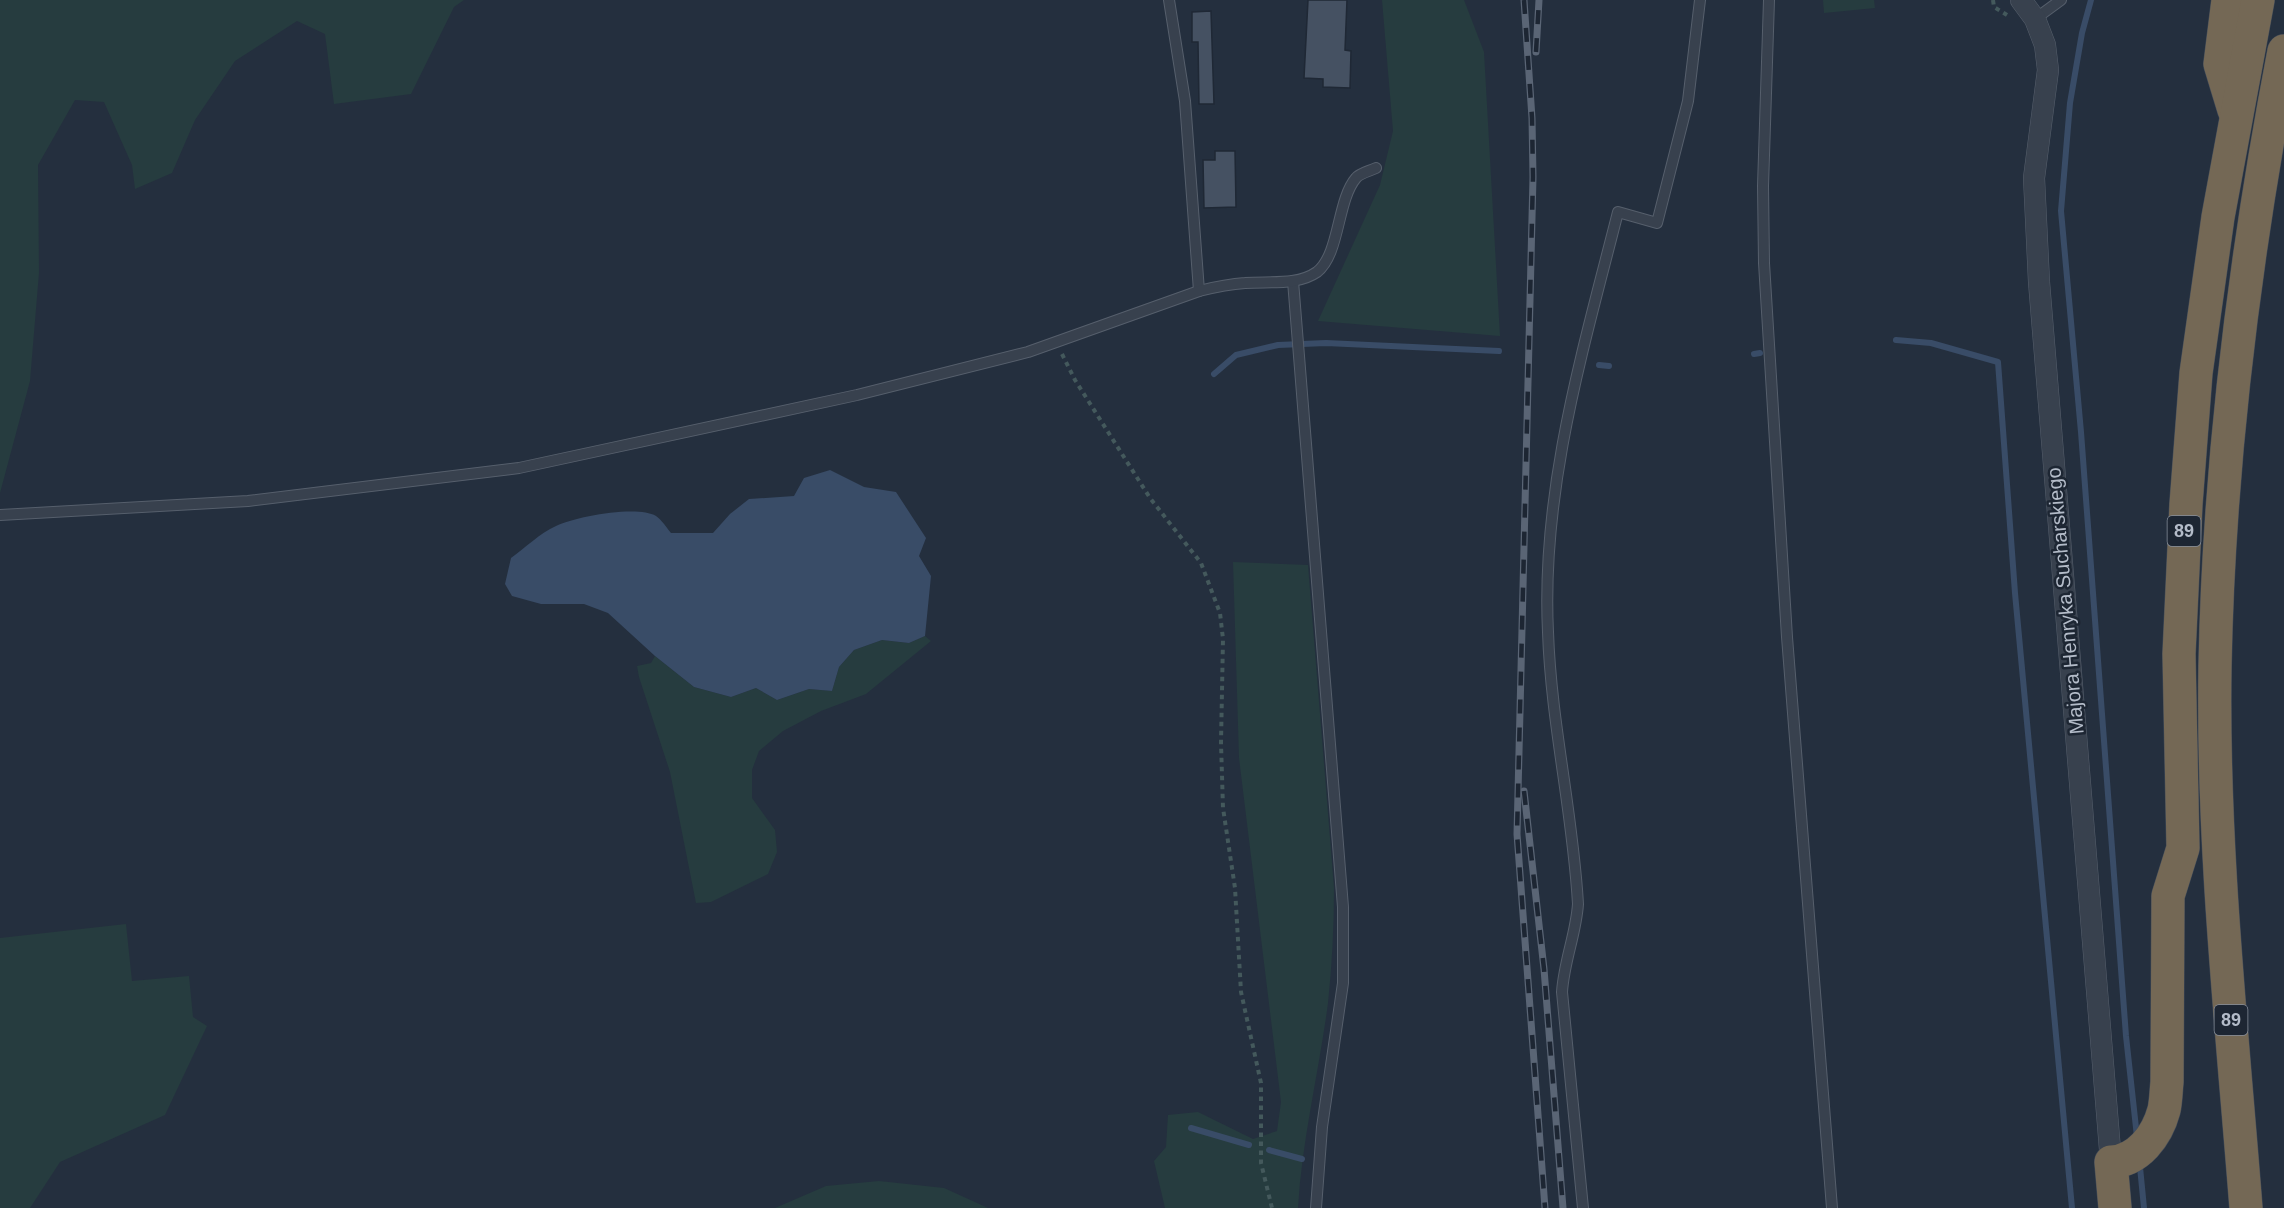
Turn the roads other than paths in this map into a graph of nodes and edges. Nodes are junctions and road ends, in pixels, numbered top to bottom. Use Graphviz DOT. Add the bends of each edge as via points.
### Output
graph roads {
  1 [pos="1169,0"];
  2 [pos="1700,0"];
  3 [pos="1769,0"];
  4 [pos="2021,0"];
  5 [pos="2061,0"];
  6 [pos="2228,0"];
  7 [pos="2258,0"];
  8 [pos="2035,19"];
  9 [pos="2284,51"];
  10 [pos="2235,115"];
  11 [pos="2275,131"];
  12 [pos="1376,168"];
  13 [pos="1293,281"];
  14 [pos="1199,291"];
  15 [pos="0,515"];
  16 [pos="2111,1162"];
  17 [pos="1316,1208"];
  18 [pos="1583,1208"];
  19 [pos="1832,1208"];
  20 [pos="2115,1208"];
  21 [pos="2246,1208"];
  1 -- 14 [label="lane" via="1185,101"];
  2 -- 18 [label="lane" via="1688,101 1657,223 1618,212 1572,393 1552,515 1548,632 1578,904 1562,992"];
  3 -- 19 [label="lane" via="1764,263 1787,637"];
  4 -- 8 [label="street, Majora Henryka Sucharskiego"];
  5 -- 8 [label="lane"];
  6 -- 10 [label="highway, 89" via="2220,64"];
  7 -- 10 [label="highway"];
  8 -- 16 [label="street, Majora Henryka Sucharskiego" via="2045,45 2048,70 2034,178 2039,282"];
  9 -- 11 [label="highway"];
  10 -- 16 [label="highway, 89" via="2196,373 2186,504 2179,654 2183,848 2168,896 2167,1082 2163,1111 2154,1134 2131,1159"];
  11 -- 21 [label="highway, 89" via="2244,284 2230,406 2215,667 2218,831"];
  12 -- 13 [label="lane" via="1356,177 1326,263 1317,272"];
  13 -- 14 [label="lane" via="1223,285"];
  13 -- 17 [label="lane" via="1343,917 1343,982 1322,1127"];
  14 -- 15 [label="lane" via="1016,355 857,395 519,468 248,501"];
  16 -- 20 [label="highway, Majora Henryka Sucharskiego"];
}
